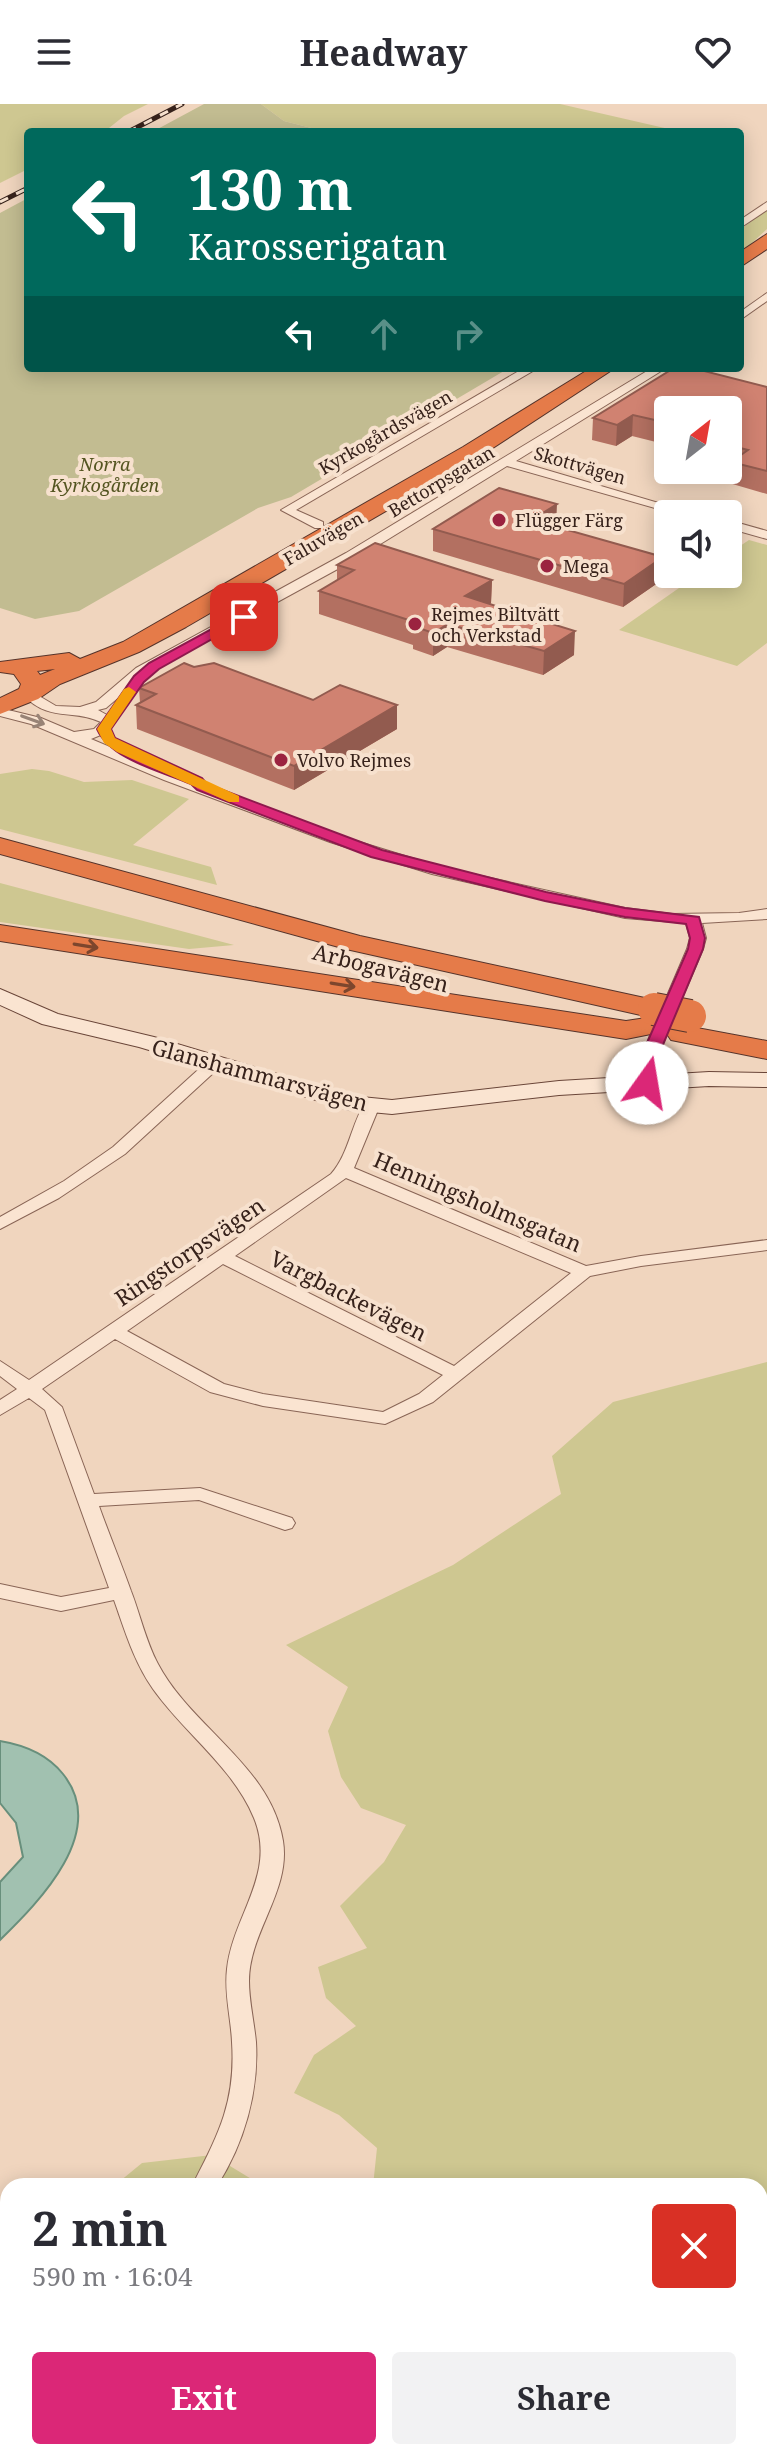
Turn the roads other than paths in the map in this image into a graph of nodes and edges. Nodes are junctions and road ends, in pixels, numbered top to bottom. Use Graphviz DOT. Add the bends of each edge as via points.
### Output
graph roads {
  1 [pos="767,205"];
  2 [pos="744,222"];
  3 [pos="767,240"];
  4 [pos="767,254"];
  5 [pos="744,258"];
  6 [pos="744,272"];
  7 [pos="767,296"];
  8 [pos="744,314"];
  9 [pos="525,372"];
  10 [pos="579,372"];
  11 [pos="598,372"];
  12 [pos="653,372"];
  13 [pos="469,446"];
  14 [pos="506,462"];
  15 [pos="654,504"];
  16 [pos="319,525"];
  17 [pos="742,528"];
  18 [pos="767,535"];
  19 [pos="3,663"];
  20 [pos="154,666"];
  21 [pos="31,693"];
  22 [pos="0,709"];
  23 [pos="79,711"];
  24 [pos="106,725"];
  25 [pos="65,734"];
  26 [pos="202,787"];
  27 [pos="0,846"];
  28 [pos="0,864"];
  29 [pos="767,914"];
  30 [pos="693,920"];
  31 [pos="0,933"];
  32 [pos="0,996"];
  33 [pos="650,1018"];
  34 [pos="686,1025"];
  35 [pos="767,1030"];
  36 [pos="767,1050"];
  37 [pos="216,1062"];
  38 [pos="767,1080"];
  39 [pos="647,1083"];
  40 [pos="372,1105"];
  41 [pos="345,1171"];
  42 [pos="0,1224"];
  43 [pos="767,1245"];
  44 [pos="222,1257"];
  45 [pos="584,1272"];
  46 [pos="114,1331"];
  47 [pos="0,1367"];
  48 [pos="455,1374"];
  49 [pos="30,1389"];
  50 [pos="0,1409"];
  51 [pos="87,1501"];
  52 [pos="285,1523"];
  53 [pos="0,1591"];
  54 [pos="122,1592"];
  55 [pos="209,2178"];
  1 -- 2 [label="street"];
  3 -- 5 [label="highway"];
  4 -- 6 [label="highway"];
  7 -- 8 [label="street"];
  9 -- 16 [label="street, Kyrkogårdsvägen" via="287,510"];
  10 -- 13 [label="highway, Faluvägen"];
  11 -- 13 [label="highway, Faluvägen"];
  12 -- 14 [label="street, Bettorpsgatan"];
  13 -- 16 [label="highway, Faluvägen"];
  13 -- 21 [label="highway, Faluvägen" via="149,638 51,679"];
  14 -- 15 [label="street, Skottvägen"];
  14 -- 20 [label="street, Bettorpsgatan" via="299,587"];
  16 -- 19 [label="highway, Faluvägen" via="82,655 48,664"];
  17 -- 18 [label="street"];
  19 -- 21 [label="highway" via="29,676 34,683"];
  20 -- 23 [label="street, Bettorpsgatan" via="135,675 104,703"];
  20 -- 24 [label="street, Bettorpsgatan"];
  21 -- 22 [label="highway, Faluvägen"];
  21 -- 23 [label="street" via="53,710"];
  22 -- 25 [label="street, one-way"];
  23 -- 24 [label="street" via="99,713"];
  24 -- 25 [label="street" via="84,736"];
  24 -- 26 [label="street" via="113,744"];
  25 -- 26 [label="street"];
  26 -- 30 [label="street" via="335,839 437,871 625,913"];
  27 -- 33 [label="highway, Arbogavägen"];
  28 -- 33 [label="highway, Arbogavägen" via="392,971"];
  29 -- 30 [label="street"];
  30 -- 39 [label="street" via="695,949 648,1059"];
  31 -- 33 [label="highway, one-way" via="626,1030"];
  32 -- 37 [label="street, Glanshammarsvägen" via="50,1019"];
  33 -- 34 [label="highway, Arbogavägen"];
  34 -- 35 [label="highway, Arbogavägen"];
  34 -- 36 [label="highway, Arbogavägen"];
  37 -- 40 [label="street, Glanshammarsvägen"];
  37 -- 42 [label="street" via="113,1155"];
  38 -- 39 [label="street, Glanshammarsvägen"];
  39 -- 40 [label="street, Glanshammarsvägen"];
  40 -- 41 [label="street"];
  41 -- 44 [label="street, Ringstorpsvägen"];
  41 -- 45 [label="street, Henningsholmsgatan"];
  43 -- 45 [label="street"];
  44 -- 46 [label="street, Ringstorpsvägen"];
  44 -- 48 [label="street, Vargbackevägen"];
  45 -- 48 [label="street, Henningsholmsgatan"];
  46 -- 48 [label="street, Henningsholmsgatan" via="217,1388 358,1416 399,1413"];
  46 -- 49 [label="street, Ringstorpsvägen"];
  47 -- 49 [label="street"];
  49 -- 50 [label="street, Ringstorpsvägen"];
  49 -- 51 [label="street" via="53,1407"];
  51 -- 52 [label="street" via="200,1494"];
  51 -- 54 [label="street"];
  53 -- 54 [label="street" via="61,1604"];
  54 -- 55 [label="street" via="147,1664 254,1797 270,1833 271,1879 238,1968 244,2044 236,2112 222,2157"];
}
